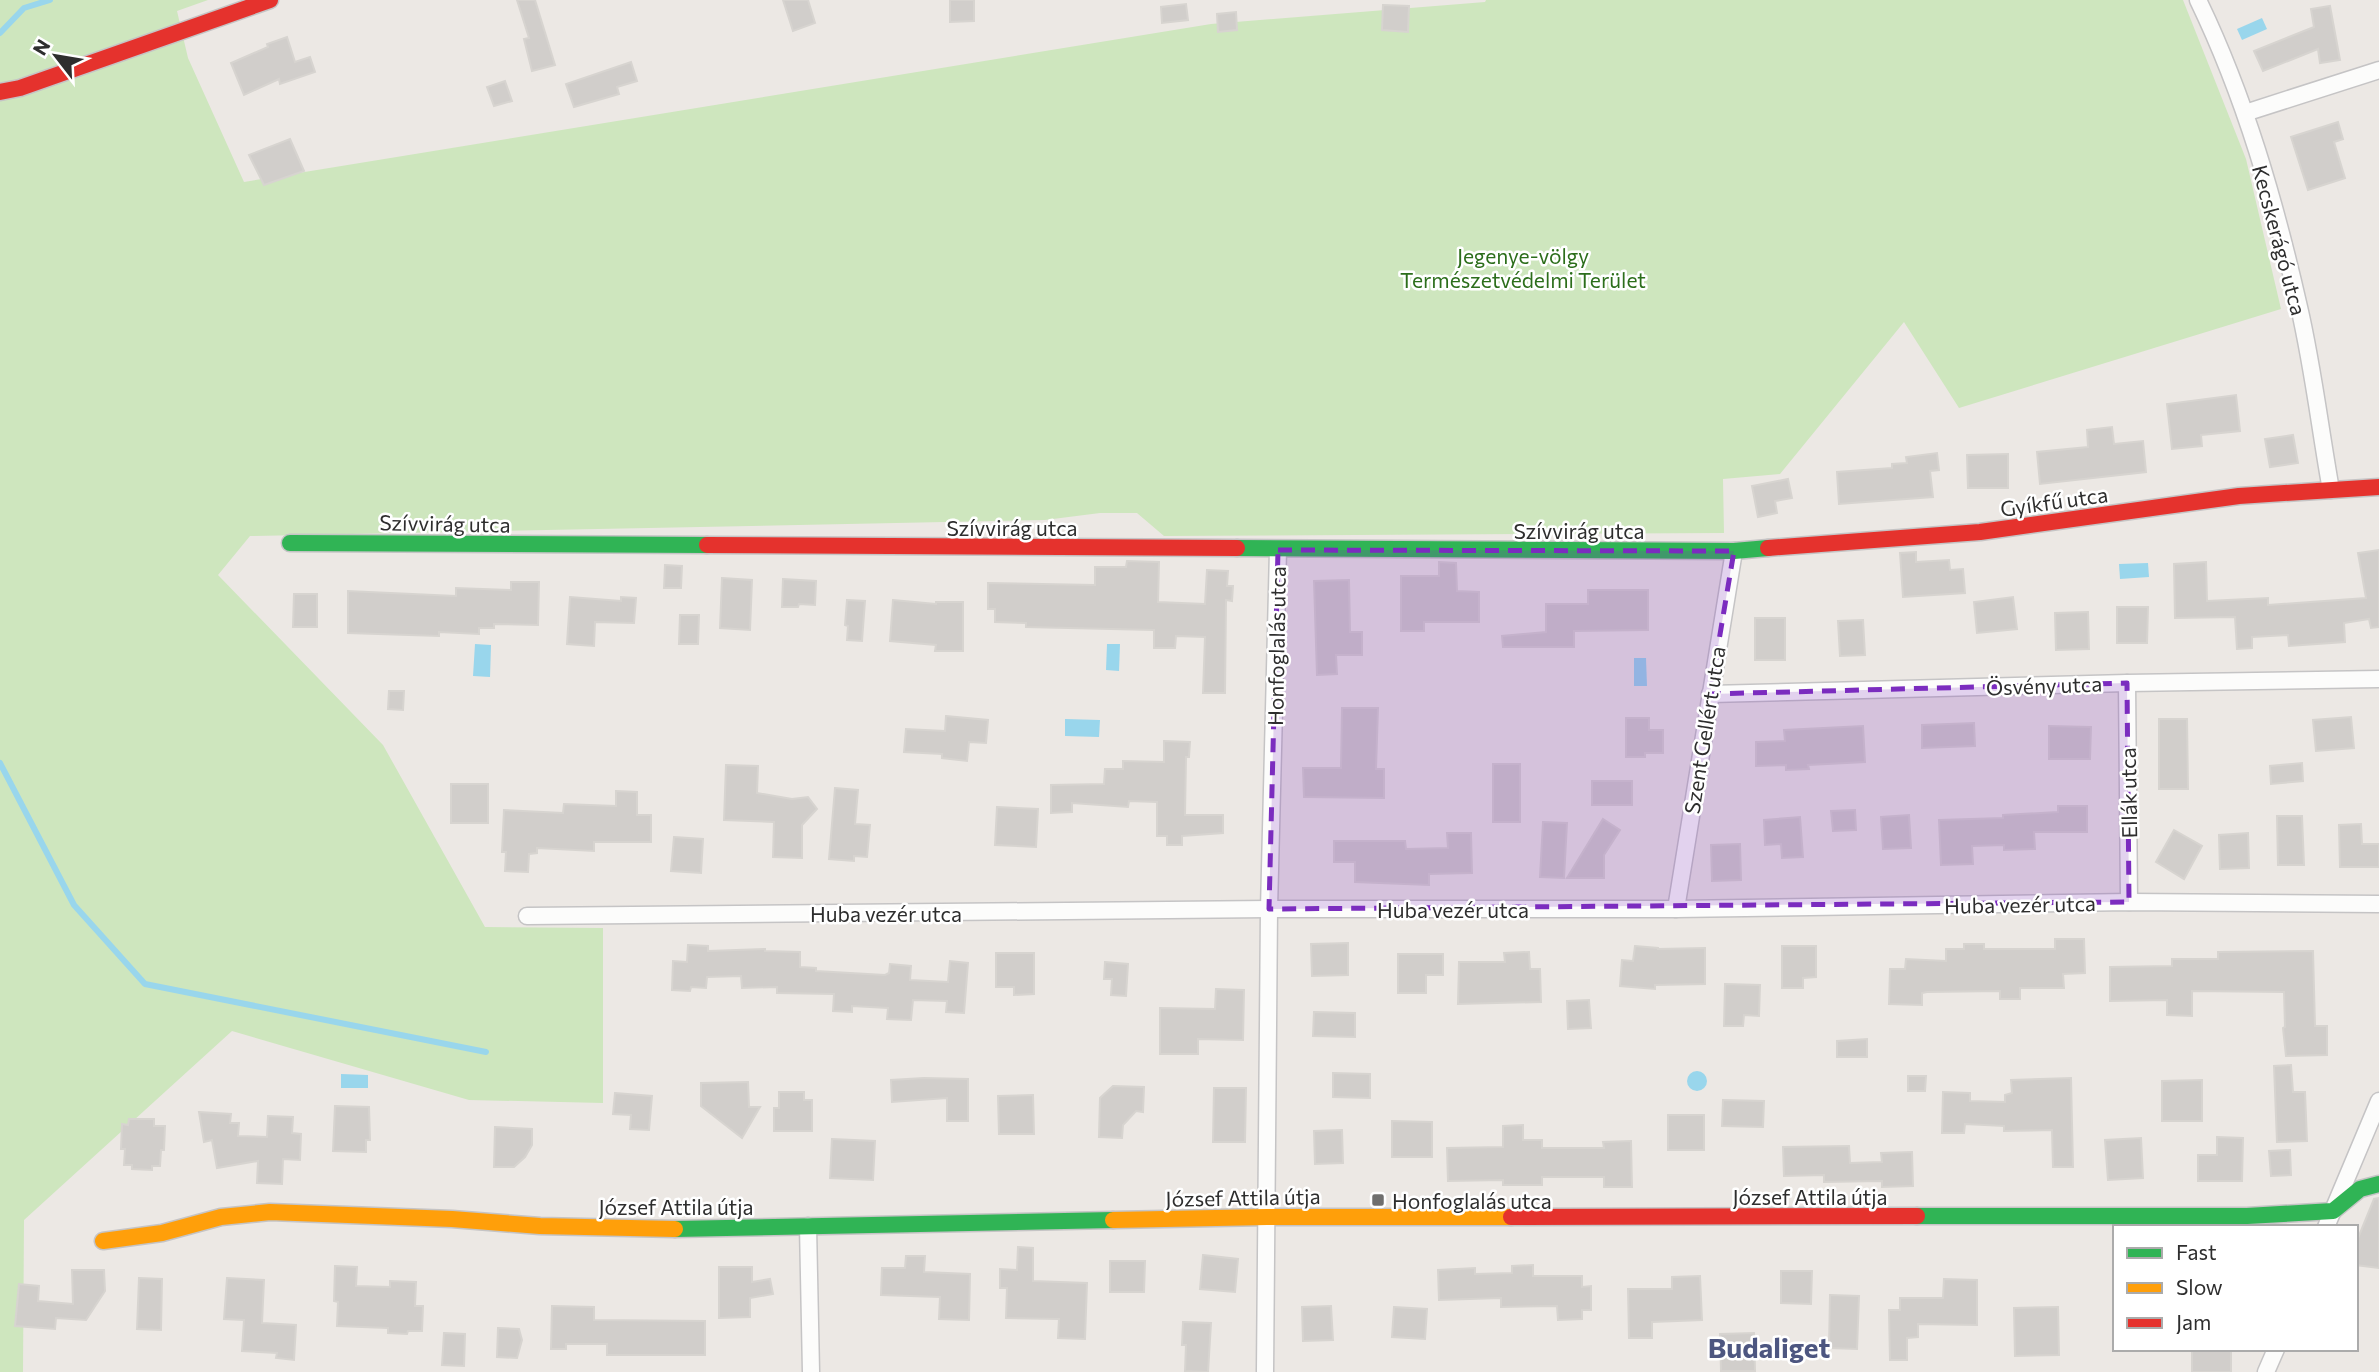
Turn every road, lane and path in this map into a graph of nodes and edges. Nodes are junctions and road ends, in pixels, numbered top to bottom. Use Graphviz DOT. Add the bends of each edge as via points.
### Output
graph roads {
  1 [pos="271,0"];
  2 [pos="2198,0"];
  3 [pos="2379,70"];
  4 [pos="0,92"];
  5 [pos="2245,113"];
  6 [pos="2379,487"];
  7 [pos="2331,490"];
  8 [pos="290,542"];
  9 [pos="1278,550"];
  10 [pos="1734,551"];
  11 [pos="2379,679"];
  12 [pos="2127,683"];
  13 [pos="1710,694"];
  14 [pos="2129,902"];
  15 [pos="2379,904"];
  16 [pos="1269,909"];
  17 [pos="1676,909"];
  18 [pos="527,916"];
  19 [pos="2379,1101"];
  20 [pos="2379,1184"];
  21 [pos="2333,1211"];
  22 [pos="1267,1217"];
  23 [pos="2327,1225"];
  24 [pos="808,1226"];
  25 [pos="103,1241"];
  26 [pos="2275,1351"];
  27 [pos="811,1372"];
  28 [pos="1265,1372"];
  29 [pos="2266,1372"];
  1 -- 4 [label="street"];
  2 -- 5 [label="street, Kecskerágó utca"];
  3 -- 5 [label="street"];
  5 -- 7 [label="street, Kecskerágó utca" via="2300,309"];
  6 -- 7 [label="street, Gyíkfű utca"];
  7 -- 10 [label="street, Gyíkfű utca" via="2239,496 1980,532"];
  8 -- 9 [label="street, Szívvirág utca"];
  9 -- 10 [label="street, Szívvirág utca"];
  9 -- 16 [label="street, Honfoglalás utca"];
  10 -- 13 [label="street, Szent Gellért utca"];
  11 -- 12 [label="street, Ösvény utca"];
  12 -- 13 [label="street, Ösvény utca"];
  12 -- 14 [label="street, Ellák utca"];
  13 -- 17 [label="street, Szent Gellért utca"];
  14 -- 15 [label="street, Huba vezér utca"];
  14 -- 17 [label="street, Huba vezér utca"];
  16 -- 17 [label="street, Huba vezér utca"];
  16 -- 18 [label="street, Huba vezér utca"];
  16 -- 22 [label="street, Honfoglalás utca"];
  19 -- 21 [label="street"];
  20 -- 21 [label="street" via="2360,1189"];
  21 -- 22 [label="street, József Attila útja" via="2247,1216"];
  21 -- 23 [label="street"];
  22 -- 24 [label="street, József Attila útja"];
  22 -- 28 [label="street, Honfoglalás utca"];
  24 -- 25 [label="street, József Attila útja" via="540,1226 270,1212"];
  24 -- 27 [label="street"];
  26 -- 29 [label="street"];
}
